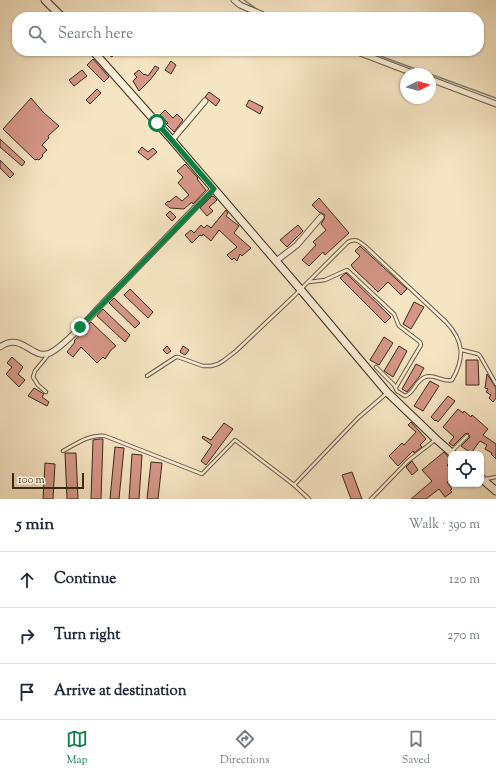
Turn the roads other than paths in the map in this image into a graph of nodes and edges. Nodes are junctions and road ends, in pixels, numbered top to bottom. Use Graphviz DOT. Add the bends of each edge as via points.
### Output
graph roads {
  1 [pos="45,0"];
  2 [pos="234,0"];
  3 [pos="57,12"];
  4 [pos="256,12"];
  5 [pos="97,56"];
  6 [pos="368,56"];
  7 [pos="400,68"];
  8 [pos="436,81"];
  9 [pos="205,101"];
  10 [pos="496,104"];
  11 [pos="172,140"];
  12 [pos="214,189"];
  13 [pos="321,217"];
  14 [pos="276,261"];
  15 [pos="308,282"];
  16 [pos="301,290"];
  17 [pos="0,347"];
  18 [pos="462,350"];
  19 [pos="50,353"];
  20 [pos="376,366"];
  21 [pos="147,376"];
  22 [pos="496,384"];
  23 [pos="396,390"];
  24 [pos="46,392"];
  25 [pos="387,392"];
  26 [pos="467,436"];
  27 [pos="436,440"];
  28 [pos="63,451"];
  29 [pos="450,451"];
  30 [pos="454,451"];
  31 [pos="496,476"];
  32 [pos="484,479"];
  33 [pos="484,481"];
  34 [pos="294,485"];
  35 [pos="496,491"];
  36 [pos="309,499"];
  37 [pos="371,499"];
  1 -- 3 [label="street"];
  2 -- 4 [label="street"];
  5 -- 11 [label="street"];
  6 -- 7 [label="street"];
  8 -- 10 [label="street"];
  9 -- 11 [label="street"];
  11 -- 12 [label="street"];
  12 -- 14 [label="street"];
  12 -- 19 [label="street" via="80,327"];
  13 -- 14 [label="street" via="297,245"];
  14 -- 16 [label="street"];
  15 -- 16 [label="lane"];
  15 -- 18 [label="lane" via="348,242 358,241 446,322 455,332"];
  15 -- 23 [label="lane" via="325,280 347,270 394,314 399,326 420,342 421,345"];
  16 -- 21 [label="lane" via="236,351 218,364 203,366 176,357"];
  16 -- 25 [label="street"];
  17 -- 19 [label="street" via="8,342 14,342 40,354"];
  18 -- 22 [label="lane" via="478,354"];
  18 -- 23 [label="lane" via="452,380 426,376 407,396"];
  19 -- 24 [label="lane" via="33,375 34,381"];
  20 -- 23 [label="lane"];
  25 -- 27 [label="street"];
  25 -- 34 [label="lane" via="358,418"];
  26 -- 30 [label="lane"];
  27 -- 29 [label="street"];
  27 -- 37 [label="lane" via="408,461"];
  28 -- 34 [label="lane" via="89,437 105,436 202,474 235,440"];
  31 -- 32 [label="lane"];
  33 -- 35 [label="street"];
  34 -- 36 [label="lane"];
}
